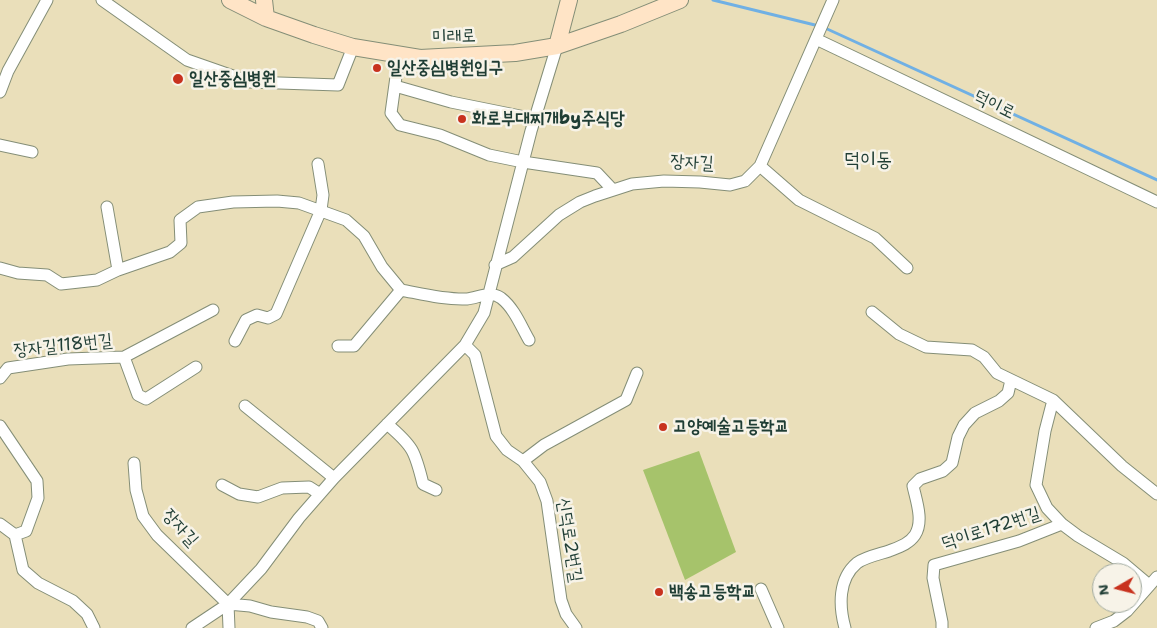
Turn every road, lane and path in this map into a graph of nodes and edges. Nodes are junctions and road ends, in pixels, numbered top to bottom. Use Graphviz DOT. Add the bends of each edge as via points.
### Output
graph roads {
  1 [pos="47,0"];
  2 [pos="102,0"];
  3 [pos="230,0"];
  4 [pos="264,0"];
  5 [pos="569,0"];
  6 [pos="679,0"];
  7 [pos="833,0"];
  8 [pos="266,18"];
  9 [pos="817,36"];
  10 [pos="556,46"];
  11 [pos="353,47"];
  12 [pos="399,55"];
  13 [pos="4,70"];
  14 [pos="395,86"];
  15 [pos="0,92"];
  16 [pos="534,119"];
  17 [pos="0,144"];
  18 [pos="32,152"];
  19 [pos="523,162"];
  20 [pos="318,164"];
  21 [pos="760,166"];
  22 [pos="612,190"];
  23 [pos="1157,202"];
  24 [pos="106,206"];
  25 [pos="321,210"];
  26 [pos="495,265"];
  27 [pos="0,268"];
  28 [pos="907,268"];
  29 [pos="118,270"];
  30 [pos="401,290"];
  31 [pos="488,294"];
  32 [pos="213,310"];
  33 [pos="872,312"];
  34 [pos="529,340"];
  35 [pos="235,341"];
  36 [pos="465,345"];
  37 [pos="338,346"];
  38 [pos="124,357"];
  39 [pos="196,367"];
  40 [pos="637,373"];
  41 [pos="0,378"];
  42 [pos="1011,380"];
  43 [pos="1053,400"];
  44 [pos="245,406"];
  45 [pos="387,424"];
  46 [pos="0,426"];
  47 [pos="523,461"];
  48 [pos="134,463"];
  49 [pos="334,478"];
  50 [pos="222,485"];
  51 [pos="436,490"];
  52 [pos="320,494"];
  53 [pos="1157,494"];
  54 [pos="0,524"];
  55 [pos="1062,524"];
  56 [pos="15,535"];
  57 [pos="1153,581"];
  58 [pos="761,590"];
  59 [pos="228,604"];
  60 [pos="94,628"];
  61 [pos="192,628"];
  62 [pos="229,628"];
  63 [pos="322,628"];
  64 [pos="576,628"];
  65 [pos="778,628"];
  66 [pos="844,628"];
  67 [pos="942,628"];
  68 [pos="1096,628"];
  1 -- 13 [label="street"];
  2 -- 11 [label="street" via="187,60 250,82 338,85"];
  3 -- 8 [label="street, 미래로"];
  4 -- 8 [label="street"];
  5 -- 10 [label="street"];
  6 -- 10 [label="street, 미래로"];
  7 -- 9 [label="street, 장자길"];
  8 -- 11 [label="street, 미래로"];
  9 -- 21 [label="street, 장자길"];
  9 -- 23 [label="street, 덕이로"];
  10 -- 12 [label="street, 미래로" via="474,56 420,58"];
  10 -- 16 [label="street"];
  11 -- 12 [label="street, 미래로"];
  12 -- 14 [label="street"];
  13 -- 15 [label="street"];
  14 -- 16 [label="street" via="450,102"];
  14 -- 19 [label="street" via="391,113 400,125"];
  16 -- 19 [label="street"];
  17 -- 18 [label="street"];
  19 -- 22 [label="street" via="598,173"];
  19 -- 26 [label="street"];
  20 -- 25 [label="street" via="323,196"];
  21 -- 22 [label="street, 장자길" via="746,181 730,185 664,181 632,184"];
  21 -- 28 [label="street" via="799,200 875,238"];
  22 -- 26 [label="street, 장자길" via="580,202 560,215 513,257"];
  24 -- 29 [label="street"];
  25 -- 29 [label="street" via="299,202 277,201 233,202 198,208 180,220 181,243 170,252"];
  25 -- 30 [label="street" via="346,220 364,236 382,267"];
  25 -- 35 [label="street" via="276,314 268,318 257,315 246,320"];
  26 -- 31 [label="street"];
  27 -- 29 [label="street" via="47,275 62,284 97,280"];
  30 -- 31 [label="street" via="469,299"];
  30 -- 37 [label="street" via="354,346"];
  31 -- 34 [label="street" via="499,296 509,306"];
  31 -- 36 [label="street" via="484,313"];
  32 -- 38 [label="street, 장자길118번길"];
  33 -- 42 [label="street" via="898,334 926,347 972,350 984,357 997,373"];
  36 -- 45 [label="street"];
  36 -- 47 [label="street, 신덕로2번길" via="475,355 496,436"];
  38 -- 39 [label="street" via="138,395 146,400"];
  38 -- 41 [label="street, 장자길118번길" via="8,368"];
  40 -- 47 [label="street" via="626,400 544,445"];
  42 -- 43 [label="street"];
  42 -- 66 [label="street" via="1008,393 975,413 964,425 952,463 913,486 919,517 916,534 906,545 858,562 847,574 840,604"];
  43 -- 53 [label="street" via="1122,466"];
  43 -- 55 [label="street, 덕이로172번길" via="1044,431 1036,484 1047,508"];
  44 -- 49 [label="street"];
  45 -- 49 [label="street"];
  45 -- 51 [label="street" via="406,440 416,457 423,484"];
  46 -- 56 [label="street" via="37,481 38,498 26,531"];
  47 -- 64 [label="street, 신덕로2번길" via="540,482 547,501 557,583 566,614"];
  48 -- 59 [label="street, 장자길" via="136,490 143,516 157,536"];
  49 -- 52 [label="street"];
  50 -- 52 [label="street" via="239,494 258,496 282,488 309,487"];
  52 -- 59 [label="street" via="261,569"];
  54 -- 56 [label="street"];
  55 -- 57 [label="street, 덕이로172번길"];
  55 -- 67 [label="street, 덕이로172번길" via="1019,541 934,565 933,578"];
  56 -- 60 [label="street" via="23,570 38,583 73,600 87,614"];
  57 -- 68 [label="street, 덕이로172번길" via="1127,611 1114,621"];
  58 -- 65 [label="street"];
  59 -- 61 [label="street"];
  59 -- 62 [label="street"];
  59 -- 63 [label="street" via="307,617 318,621"];
}
